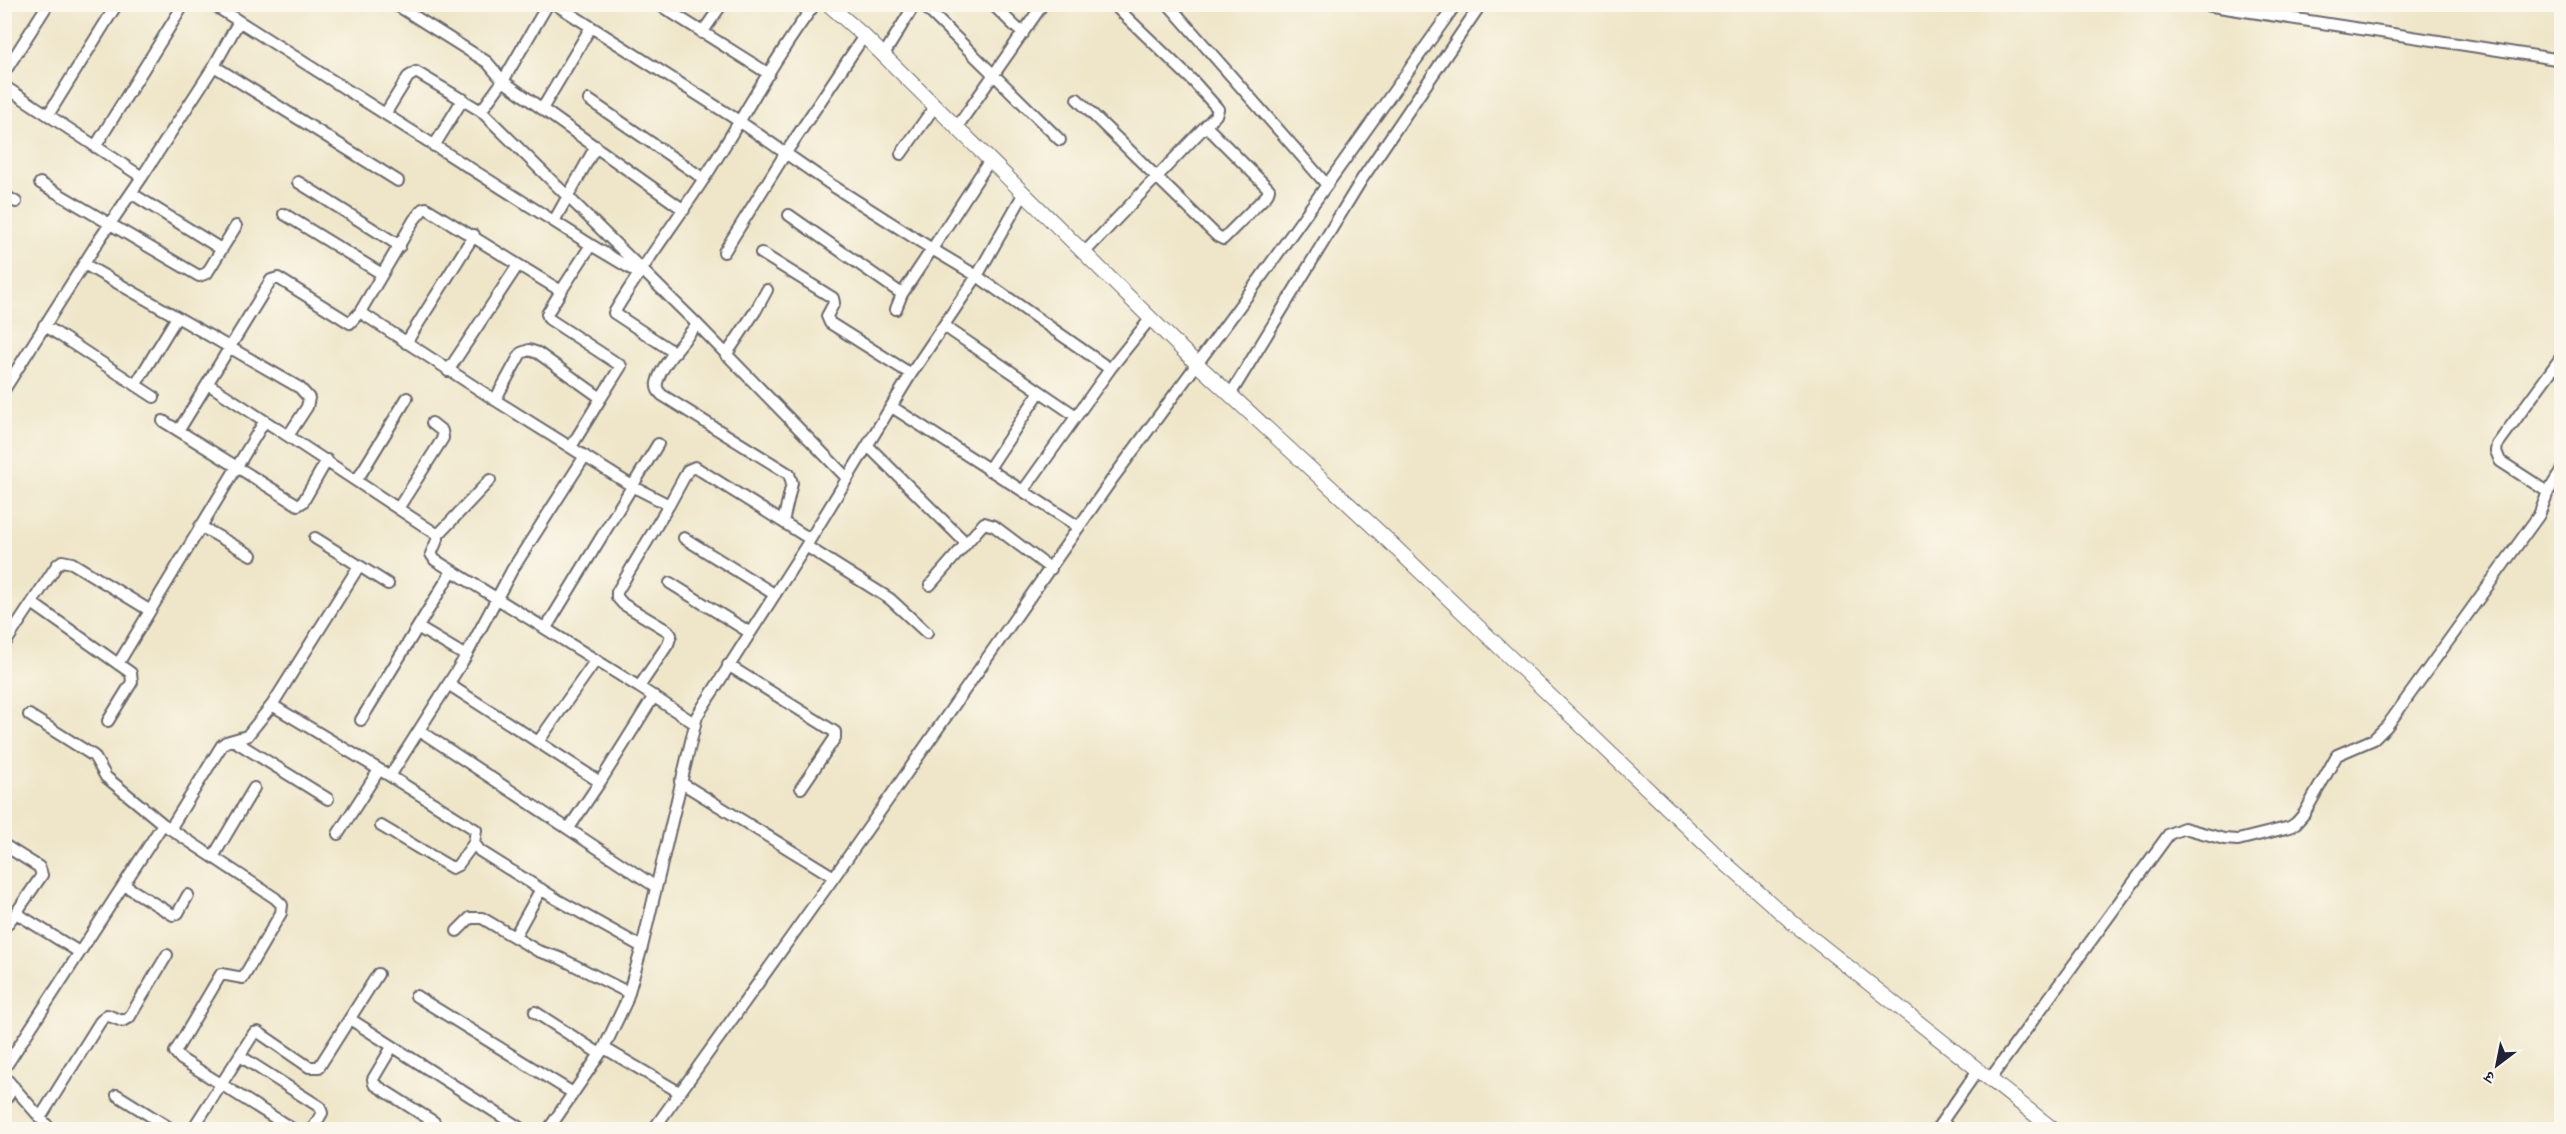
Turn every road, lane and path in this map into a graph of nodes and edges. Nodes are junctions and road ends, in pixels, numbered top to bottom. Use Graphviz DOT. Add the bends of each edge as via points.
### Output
graph roads {
  1 [pos="48,4"];
  2 [pos="117,4"];
  3 [pos="184,4"];
  4 [pos="212,4"];
  5 [pos="395,4"];
  6 [pos="548,4"];
  7 [pos="555,4"];
  8 [pos="658,4"];
  9 [pos="722,4"];
  10 [pos="815,4"];
  11 [pos="828,4"];
  12 [pos="915,4"];
  13 [pos="922,4"];
  14 [pos="992,4"];
  15 [pos="1113,4"];
  16 [pos="1168,4"];
  17 [pos="1456,4"];
  18 [pos="1481,4"];
  19 [pos="2199,4"];
  20 [pos="1042,5"];
  21 [pos="238,23"];
  22 [pos="591,27"];
  23 [pos="702,33"];
  24 [pos="1023,34"];
  25 [pos="864,36"];
  26 [pos="883,56"];
  27 [pos="2562,60"];
  28 [pos="214,66"];
  29 [pos="4,73"];
  30 [pos="769,74"];
  31 [pos="993,76"];
  32 [pos="503,81"];
  33 [pos="4,86"];
  34 [pos="463,99"];
  35 [pos="1077,99"];
  36 [pos="589,100"];
  37 [pos="936,106"];
  38 [pos="542,109"];
  39 [pos="481,111"];
  40 [pos="385,114"];
  41 [pos="48,115"];
  42 [pos="739,121"];
  43 [pos="1206,126"];
  44 [pos="957,127"];
  45 [pos="1060,140"];
  46 [pos="434,146"];
  47 [pos="596,146"];
  48 [pos="95,147"];
  49 [pos="785,154"];
  50 [pos="901,154"];
  51 [pos="990,160"];
  52 [pos="1158,176"];
  53 [pos="142,177"];
  54 [pos="704,179"];
  55 [pos="398,181"];
  56 [pos="298,182"];
  57 [pos="40,183"];
  58 [pos="1327,185"];
  59 [pos="131,193"];
  60 [pos="1024,193"];
  61 [pos="4,195"];
  62 [pos="569,197"];
  63 [pos="16,202"];
  64 [pos="684,210"];
  65 [pos="284,214"];
  66 [pos="789,215"];
  67 [pos="554,221"];
  68 [pos="110,223"];
  69 [pos="236,226"];
  70 [pos="474,235"];
  71 [pos="591,245"];
  72 [pos="400,246"];
  73 [pos="221,249"];
  74 [pos="932,249"];
  75 [pos="724,252"];
  76 [pos="761,253"];
  77 [pos="1084,253"];
  78 [pos="84,264"];
  79 [pos="518,265"];
  80 [pos="639,271"];
  81 [pos="382,274"];
  82 [pos="977,276"];
  83 [pos="767,290"];
  84 [pos="561,291"];
  85 [pos="902,294"];
  86 [pos="896,309"];
  87 [pos="360,312"];
  88 [pos="177,317"];
  89 [pos="1150,319"];
  90 [pos="697,324"];
  91 [pos="44,325"];
  92 [pos="944,326"];
  93 [pos="406,343"];
  94 [pos="231,347"];
  95 [pos="675,353"];
  96 [pos="726,355"];
  97 [pos="2562,356"];
  98 [pos="1197,364"];
  99 [pos="1110,369"];
  100 [pos="448,371"];
  101 [pos="911,374"];
  102 [pos="136,384"];
  103 [pos="208,384"];
  104 [pos="4,390"];
  105 [pos="1039,393"];
  106 [pos="1230,395"];
  107 [pos="154,397"];
  108 [pos="407,398"];
  109 [pos="602,398"];
  110 [pos="495,400"];
  111 [pos="892,407"];
  112 [pos="1076,416"];
  113 [pos="163,421"];
  114 [pos="264,422"];
  115 [pos="432,423"];
  116 [pos="179,430"];
  117 [pos="288,436"];
  118 [pos="658,444"];
  119 [pos="868,446"];
  120 [pos="571,447"];
  121 [pos="585,456"];
  122 [pos="327,460"];
  123 [pos="237,466"];
  124 [pos="988,470"];
  125 [pos="2562,470"];
  126 [pos="847,478"];
  127 [pos="357,480"];
  128 [pos="490,480"];
  129 [pos="632,486"];
  130 [pos="1023,491"];
  131 [pos="2548,492"];
  132 [pos="669,505"];
  133 [pos="399,507"];
  134 [pos="783,522"];
  135 [pos="200,526"];
  136 [pos="1079,527"];
  137 [pos="437,536"];
  138 [pos="315,538"];
  139 [pos="684,538"];
  140 [pos="808,543"];
  141 [pos="966,543"];
  142 [pos="250,555"];
  143 [pos="359,566"];
  144 [pos="1051,569"];
  145 [pos="452,571"];
  146 [pos="670,583"];
  147 [pos="387,584"];
  148 [pos="930,585"];
  149 [pos="774,594"];
  150 [pos="498,598"];
  151 [pos="32,603"];
  152 [pos="149,610"];
  153 [pos="419,628"];
  154 [pos="546,628"];
  155 [pos="749,632"];
  156 [pos="927,633"];
  157 [pos="4,645"];
  158 [pos="466,656"];
  159 [pos="596,660"];
  160 [pos="118,664"];
  161 [pos="728,665"];
  162 [pos="448,684"];
  163 [pos="639,687"];
  164 [pos="654,696"];
  165 [pos="272,705"];
  166 [pos="29,715"];
  167 [pos="361,720"];
  168 [pos="108,721"];
  169 [pos="694,723"];
  170 [pos="419,730"];
  171 [pos="233,740"];
  172 [pos="538,742"];
  173 [pos="379,770"];
  174 [pos="390,776"];
  175 [pos="600,782"];
  176 [pos="680,782"];
  177 [pos="254,788"];
  178 [pos="801,788"];
  179 [pos="328,799"];
  180 [pos="381,826"];
  181 [pos="167,827"];
  182 [pos="569,828"];
  183 [pos="338,834"];
  184 [pos="474,843"];
  185 [pos="4,845"];
  186 [pos="213,857"];
  187 [pos="834,878"];
  188 [pos="124,885"];
  189 [pos="656,887"];
  190 [pos="541,889"];
  191 [pos="188,895"];
  192 [pos="16,913"];
  193 [pos="4,928"];
  194 [pos="457,931"];
  195 [pos="515,936"];
  196 [pos="642,947"];
  197 [pos="79,952"];
  198 [pos="167,955"];
  199 [pos="378,974"];
  200 [pos="629,993"];
  201 [pos="416,996"];
  202 [pos="535,1012"];
  203 [pos="350,1020"];
  204 [pos="392,1047"];
  205 [pos="602,1051"];
  206 [pos="240,1056"];
  207 [pos="4,1069"];
  208 [pos="1978,1070"];
  209 [pos="4,1076"];
  210 [pos="1990,1079"];
  211 [pos="222,1084"];
  212 [pos="14,1087"];
  213 [pos="679,1092"];
  214 [pos="573,1093"];
  215 [pos="117,1095"];
  216 [pos="4,1102"];
  217 [pos="40,1118"];
  218 [pos="1939,1126"];
  219 [pos="51,1130"];
  220 [pos="172,1130"];
  221 [pos="192,1130"];
  222 [pos="294,1130"];
  223 [pos="312,1130"];
  224 [pos="436,1130"];
  225 [pos="523,1130"];
  226 [pos="548,1130"];
  227 [pos="653,1130"];
  228 [pos="1952,1130"];
  229 [pos="2054,1130"];
  1 -- 29 [label="street"];
  2 -- 41 [label="street"];
  3 -- 48 [label="street"];
  4 -- 21 [label="street"];
  5 -- 32 [label="street" via="488,62"];
  6 -- 32 [label="street"];
  7 -- 22 [label="street"];
  8 -- 23 [label="street"];
  9 -- 23 [label="street"];
  10 -- 30 [label="street"];
  11 -- 25 [label="street"];
  12 -- 26 [label="street"];
  13 -- 31 [label="street"];
  14 -- 24 [label="street"];
  15 -- 43 [label="street" via="1218,106 1218,112"];
  16 -- 58 [label="street"];
  17 -- 58 [label="street"];
  18 -- 106 [label="street" via="1362,179"];
  19 -- 27 [label="street"];
  20 -- 24 [label="street"];
  21 -- 28 [label="street"];
  21 -- 40 [label="street"];
  22 -- 38 [label="street"];
  22 -- 42 [label="street"];
  23 -- 30 [label="street"];
  24 -- 31 [label="street"];
  25 -- 26 [label="street"];
  25 -- 49 [label="street"];
  26 -- 37 [label="street"];
  28 -- 53 [label="street"];
  28 -- 55 [label="street"];
  30 -- 42 [label="street"];
  31 -- 44 [label="street"];
  31 -- 45 [label="street"];
  32 -- 38 [label="street"];
  32 -- 39 [label="street"];
  33 -- 41 [label="street"];
  34 -- 39 [label="street"];
  34 -- 40 [label="street" via="416,72 408,77"];
  34 -- 46 [label="street"];
  35 -- 52 [label="street"];
  36 -- 54 [label="street"];
  37 -- 44 [label="street"];
  37 -- 50 [label="street"];
  38 -- 47 [label="street"];
  39 -- 62 [label="street"];
  40 -- 46 [label="street"];
  41 -- 48 [label="street"];
  42 -- 49 [label="street"];
  42 -- 54 [label="street"];
  43 -- 52 [label="street"];
  43 -- 52 [label="street" via="1266,186 1269,192 1260,202 1221,239"];
  44 -- 51 [label="street"];
  46 -- 67 [label="street"];
  47 -- 62 [label="street"];
  47 -- 64 [label="street"];
  48 -- 53 [label="street"];
  49 -- 74 [label="street"];
  49 -- 75 [label="street"];
  51 -- 60 [label="street"];
  51 -- 74 [label="street"];
  52 -- 77 [label="street"];
  53 -- 59 [label="street"];
  54 -- 64 [label="street"];
  56 -- 72 [label="street"];
  57 -- 68 [label="street"];
  58 -- 98 [label="street"];
  59 -- 68 [label="street"];
  59 -- 73 [label="street"];
  60 -- 77 [label="street"];
  60 -- 82 [label="street"];
  61 -- 63 [label="street"];
  62 -- 67 [label="street"];
  62 -- 80 [label="street"];
  64 -- 80 [label="street"];
  65 -- 81 [label="street"];
  66 -- 85 [label="street"];
  67 -- 71 [label="street"];
  68 -- 73 [label="street" via="199,276 207,273"];
  68 -- 78 [label="street"];
  69 -- 73 [label="street"];
  70 -- 72 [label="street" via="426,208"];
  70 -- 79 [label="street"];
  70 -- 93 [label="street"];
  71 -- 80 [label="street"];
  71 -- 84 [label="street"];
  72 -- 81 [label="street"];
  74 -- 82 [label="street"];
  74 -- 85 [label="street"];
  76 -- 101 [label="street" via="833,298 827,316 831,323"];
  77 -- 89 [label="street"];
  78 -- 88 [label="street"];
  78 -- 91 [label="street"];
  79 -- 84 [label="street"];
  79 -- 100 [label="street"];
  80 -- 90 [label="street"];
  80 -- 95 [label="street" via="614,313"];
  81 -- 87 [label="street"];
  82 -- 92 [label="street"];
  82 -- 99 [label="street"];
  83 -- 96 [label="street"];
  84 -- 109 [label="street" via="547,314 549,319 621,366"];
  85 -- 86 [label="street"];
  87 -- 93 [label="street"];
  87 -- 94 [label="street" via="350,323 274,278"];
  88 -- 94 [label="street"];
  88 -- 102 [label="street"];
  89 -- 98 [label="street"];
  89 -- 99 [label="street"];
  90 -- 95 [label="street"];
  90 -- 96 [label="street"];
  91 -- 102 [label="street"];
  91 -- 104 [label="street"];
  92 -- 101 [label="street"];
  92 -- 105 [label="street"];
  93 -- 100 [label="street"];
  94 -- 103 [label="street"];
  94 -- 117 [label="street" via="307,394 307,407"];
  95 -- 134 [label="street" via="657,382 659,392 789,474 792,483"];
  96 -- 126 [label="street"];
  97 -- 131 [label="street" via="2496,451 2500,460"];
  98 -- 106 [label="street"];
  98 -- 136 [label="street"];
  99 -- 112 [label="street"];
  100 -- 110 [label="street"];
  101 -- 111 [label="street"];
  102 -- 107 [label="street"];
  103 -- 114 [label="street"];
  103 -- 116 [label="street"];
  105 -- 112 [label="street"];
  105 -- 124 [label="street"];
  106 -- 208 [label="street" via="1768,902"];
  108 -- 127 [label="street"];
  109 -- 110 [label="street" via="529,350 521,353"];
  109 -- 120 [label="street"];
  110 -- 120 [label="street"];
  111 -- 119 [label="street"];
  111 -- 124 [label="street"];
  112 -- 130 [label="street"];
  113 -- 116 [label="street"];
  114 -- 117 [label="street"];
  114 -- 123 [label="street"];
  115 -- 133 [label="street" via="442,431 443,438"];
  116 -- 123 [label="street"];
  117 -- 122 [label="street"];
  118 -- 129 [label="street"];
  119 -- 126 [label="street"];
  119 -- 141 [label="street"];
  120 -- 121 [label="street"];
  121 -- 129 [label="street"];
  121 -- 150 [label="street"];
  122 -- 123 [label="street" via="298,505"];
  122 -- 127 [label="street"];
  123 -- 135 [label="street"];
  124 -- 130 [label="street"];
  125 -- 131 [label="street"];
  126 -- 140 [label="street"];
  127 -- 133 [label="street"];
  128 -- 137 [label="street"];
  129 -- 132 [label="street"];
  129 -- 154 [label="street"];
  130 -- 136 [label="street"];
  131 -- 210 [label="street" via="2539,515 2392,719 2374,739 2337,754 2301,819 2290,827 2238,840 2184,828 2169,834"];
  132 -- 134 [label="street" via="688,470 695,466"];
  132 -- 163 [label="street" via="617,592 623,604 671,635"];
  133 -- 137 [label="street"];
  134 -- 140 [label="street"];
  135 -- 142 [label="street"];
  135 -- 152 [label="street"];
  136 -- 144 [label="street"];
  137 -- 145 [label="street" via="431,556"];
  138 -- 143 [label="street"];
  139 -- 149 [label="street"];
  140 -- 149 [label="street"];
  140 -- 156 [label="street" via="890,599"];
  141 -- 144 [label="street" via="980,525 989,523"];
  141 -- 148 [label="street"];
  143 -- 147 [label="street"];
  143 -- 165 [label="street"];
  144 -- 187 [label="street"];
  145 -- 150 [label="street"];
  145 -- 153 [label="street"];
  146 -- 155 [label="street"];
  149 -- 155 [label="street"];
  150 -- 154 [label="street"];
  150 -- 158 [label="street"];
  151 -- 152 [label="street" via="57,565 68,562"];
  151 -- 157 [label="street"];
  151 -- 160 [label="street"];
  152 -- 160 [label="street"];
  153 -- 158 [label="street"];
  153 -- 167 [label="street"];
  154 -- 159 [label="street"];
  155 -- 161 [label="street"];
  158 -- 162 [label="street"];
  159 -- 163 [label="street"];
  159 -- 172 [label="street"];
  160 -- 168 [label="street" via="133,678"];
  161 -- 169 [label="street"];
  161 -- 178 [label="street" via="835,732"];
  162 -- 170 [label="street"];
  162 -- 172 [label="street"];
  163 -- 164 [label="street"];
  164 -- 169 [label="street"];
  164 -- 175 [label="street"];
  165 -- 171 [label="street" via="247,736"];
  165 -- 173 [label="street"];
  166 -- 181 [label="street" via="94,756 106,777"];
  169 -- 176 [label="street"];
  170 -- 174 [label="street"];
  170 -- 182 [label="street"];
  171 -- 179 [label="street"];
  171 -- 181 [label="street" via="216,753"];
  172 -- 175 [label="street"];
  173 -- 174 [label="street"];
  173 -- 183 [label="street"];
  174 -- 184 [label="street" via="476,830"];
  175 -- 182 [label="street"];
  176 -- 187 [label="street"];
  176 -- 189 [label="street"];
  177 -- 186 [label="street"];
  180 -- 184 [label="street" via="452,868"];
  181 -- 186 [label="street"];
  181 -- 188 [label="street"];
  182 -- 189 [label="street"];
  184 -- 190 [label="street" via="480,851"];
  185 -- 192 [label="street" via="39,867 42,875"];
  186 -- 211 [label="street" via="275,898 283,908 243,978 221,974 175,1052"];
  187 -- 213 [label="street"];
  188 -- 191 [label="street" via="173,915"];
  188 -- 197 [label="street"];
  189 -- 196 [label="street"];
  190 -- 195 [label="street"];
  190 -- 196 [label="street"];
  192 -- 193 [label="street"];
  192 -- 197 [label="street"];
  194 -- 195 [label="street" via="474,917"];
  195 -- 200 [label="street" via="538,951 560,957"];
  196 -- 200 [label="street"];
  197 -- 207 [label="street"];
  198 -- 217 [label="street" via="127,1020 122,1022 107,1015 100,1022"];
  199 -- 203 [label="street"];
  200 -- 205 [label="street"];
  201 -- 214 [label="street"];
  202 -- 205 [label="street"];
  203 -- 204 [label="street"];
  203 -- 206 [label="street" via="319,1067 309,1067 258,1032"];
  204 -- 224 [label="street" via="373,1078 374,1084 434,1122"];
  204 -- 225 [label="street"];
  205 -- 213 [label="street"];
  205 -- 214 [label="street"];
  206 -- 211 [label="street"];
  206 -- 223 [label="street" via="320,1107 322,1113"];
  208 -- 210 [label="street"];
  208 -- 218 [label="street"];
  209 -- 212 [label="street"];
  210 -- 229 [label="street"];
  211 -- 221 [label="street"];
  211 -- 222 [label="street"];
  212 -- 216 [label="street"];
  212 -- 217 [label="street"];
  213 -- 227 [label="street"];
  214 -- 226 [label="street"];
  215 -- 220 [label="street"];
  217 -- 219 [label="street"];
  218 -- 228 [label="street"];
}
